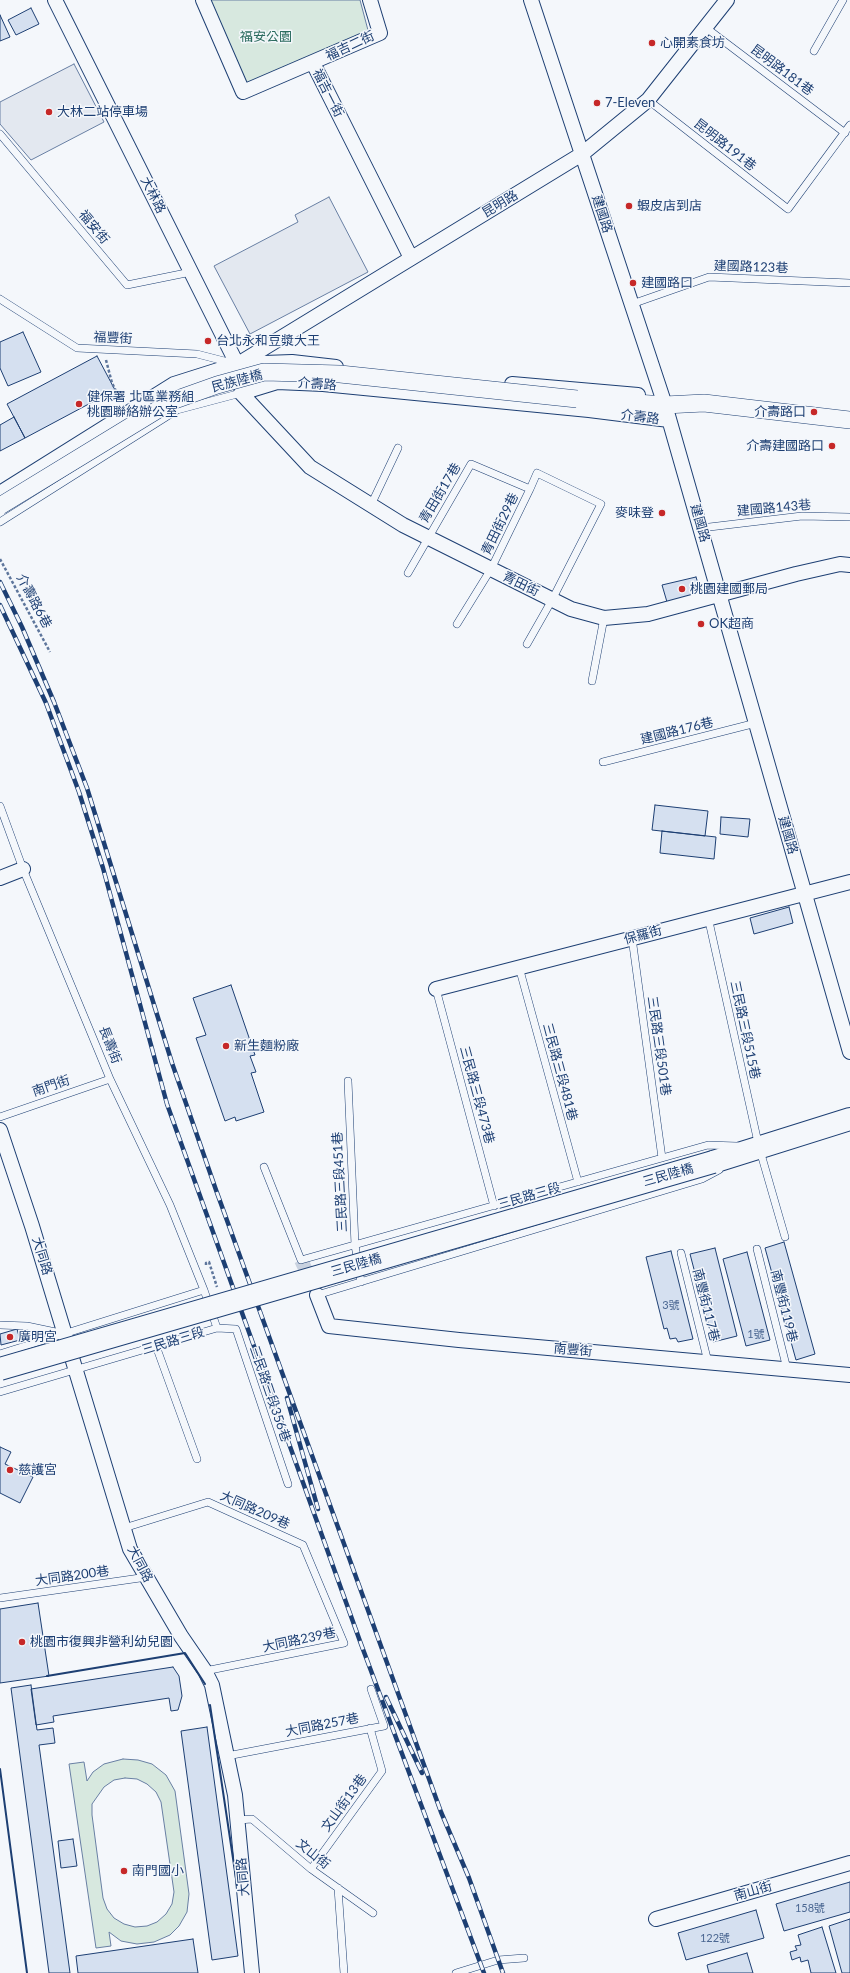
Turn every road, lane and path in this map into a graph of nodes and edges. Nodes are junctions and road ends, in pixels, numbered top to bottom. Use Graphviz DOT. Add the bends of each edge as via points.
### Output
graph roads {
  1 [pos="55,0"];
  2 [pos="203,0"];
  3 [pos="370,0"];
  4 [pos="531,0"];
  5 [pos="727,0"];
  6 [pos="843,0"];
  7 [pos="705,27"];
  8 [pos="814,51"];
  9 [pos="313,63"];
  10 [pos="648,100"];
  11 [pos="850,125"];
  12 [pos="845,133"];
  13 [pos="1,139"];
  14 [pos="582,154"];
  15 [pos="411,258"];
  16 [pos="191,272"];
  17 [pos="850,283"];
  18 [pos="0,299"];
  19 [pos="632,304"];
  20 [pos="102,349"];
  21 [pos="237,364"];
  22 [pos="241,393"];
  23 [pos="577,399"];
  24 [pos="666,408"];
  25 [pos="127,414"];
  26 [pos="850,420"];
  27 [pos="132,439"];
  28 [pos="398,448"];
  29 [pos="530,489"];
  30 [pos="0,493"];
  31 [pos="371,505"];
  32 [pos="0,506"];
  33 [pos="850,517"];
  34 [pos="0,522"];
  35 [pos="701,528"];
  36 [pos="427,537"];
  37 [pos="0,559"];
  38 [pos="850,565"];
  39 [pos="491,569"];
  40 [pos="408,573"];
  41 [pos="720,593"];
  42 [pos="552,600"];
  43 [pos="604,618"];
  44 [pos="457,624"];
  45 [pos="527,644"];
  46 [pos="50,652"];
  47 [pos="592,681"];
  48 [pos="756,723"];
  49 [pos="603,762"];
  50 [pos="0,806"];
  51 [pos="23,869"];
  52 [pos="0,878"];
  53 [pos="850,882"];
  54 [pos="805,894"];
  55 [pos="708,917"];
  56 [pos="632,938"];
  57 [pos="519,967"];
  58 [pos="436,989"];
  59 [pos="850,1052"];
  60 [pos="110,1079"];
  61 [pos="348,1081"];
  62 [pos="0,1117"];
  63 [pos="850,1119"];
  64 [pos="0,1130"];
  65 [pos="759,1147"];
  66 [pos="662,1158"];
  67 [pos="713,1162"];
  68 [pos="264,1167"];
  69 [pos="578,1182"];
  70 [pos="494,1206"];
  71 [pos="785,1236"];
  72 [pos="355,1245"];
  73 [pos="757,1249"];
  74 [pos="681,1253"];
  75 [pos="207,1272"];
  76 [pos="361,1282"];
  77 [pos="217,1288"];
  78 [pos="204,1290"];
  79 [pos="317,1295"];
  80 [pos="0,1325"];
  81 [pos="217,1328"];
  82 [pos="66,1334"];
  83 [pos="156,1346"];
  84 [pos="0,1354"];
  85 [pos="708,1362"];
  86 [pos="0,1369"];
  87 [pos="787,1369"];
  88 [pos="77,1370"];
  89 [pos="850,1375"];
  90 [pos="0,1392"];
  91 [pos="197,1459"];
  92 [pos="288,1484"];
  93 [pos="124,1528"];
  94 [pos="147,1577"];
  95 [pos="324,1592"];
  96 [pos="0,1598"];
  97 [pos="205,1671"];
  98 [pos="371,1689"];
  99 [pos="370,1728"];
  100 [pos="227,1756"];
  101 [pos="238,1820"];
  102 [pos="850,1863"];
  103 [pos="311,1869"];
  104 [pos="338,1888"];
  105 [pos="373,1913"];
  106 [pos="656,1919"];
  107 [pos="524,1958"];
  108 [pos="252,1973"];
  109 [pos="344,1973"];
  110 [pos="456,1973"];
  1 -- 16 [label="street, 大林路"];
  2 -- 9 [label="street, 福吉一街" via="243,92"];
  3 -- 9 [label="street, 福吉二街" via="380,33"];
  4 -- 14 [label="street, 建國路"];
  5 -- 7 [label="street, 昆明路"];
  6 -- 8 [label="lane"];
  7 -- 10 [label="street, 昆明路"];
  7 -- 12 [label="lane, 昆明路181巷"];
  9 -- 15 [label="street, 福吉一街"];
  10 -- 12 [label="lane, 昆明路191巷" via="788,209"];
  10 -- 14 [label="street, 昆明路"];
  11 -- 12 [label="lane"];
  13 -- 16 [label="lane, 福安街" via="127,285"];
  14 -- 15 [label="street, 昆明路"];
  14 -- 19 [label="street, 建國路"];
  15 -- 21 [label="street, 昆明路"];
  16 -- 21 [label="street, 大林路"];
  17 -- 19 [label="lane, 建國路123巷" via="709,277"];
  18 -- 20 [label="lane, 福豐街" via="77,348"];
  19 -- 24 [label="street, 建國路"];
  20 -- 21 [label="lane, 福豐街" via="197,354"];
  20 -- 25 [label="path" via="112,383"];
  21 -- 22 [label="street, 大林路"];
  21 -- 24 [label="street, 介壽路" via="292,362"];
  21 -- 25 [label="street, 介壽路" via="174,384"];
  22 -- 24 [label="street, 介壽路" via="277,382 323,384 589,410"];
  22 -- 27 [label="lane, 介壽路" via="177,410"];
  22 -- 31 [label="street, 青田街" via="310,467"];
  23 -- 24 [label="street, 介壽路"];
  23 -- 32 [label="street, 民族陸橋, bridge" via="340,374 264,372 217,385 172,402"];
  24 -- 26 [label="street, 介壽路" via="704,403"];
  24 -- 35 [label="street, 建國路"];
  25 -- 27 [label="lane"];
  25 -- 30 [label="street, 介壽路"];
  27 -- 34 [label="lane, 介壽路"];
  28 -- 31 [label="lane"];
  29 -- 36 [label="lane, 青田街17巷" via="471,464"];
  29 -- 39 [label="lane, 青田街29巷"];
  29 -- 42 [label="lane" via="537,473 601,504"];
  31 -- 36 [label="street, 青田街"];
  33 -- 35 [label="lane, 建國路143巷" via="802,516"];
  35 -- 41 [label="street, 建國路"];
  36 -- 39 [label="street, 青田街"];
  36 -- 40 [label="lane"];
  37 -- 46 [label="path, 介壽路6巷"];
  38 -- 41 [label="street, 青田街" via="840,564"];
  39 -- 42 [label="street, 青田街"];
  39 -- 44 [label="lane, 青田街29巷"];
  41 -- 43 [label="street, 青田街" via="648,614"];
  41 -- 48 [label="street, 建國路"];
  42 -- 43 [label="street, 青田街" via="571,609"];
  42 -- 45 [label="lane"];
  43 -- 47 [label="lane"];
  48 -- 49 [label="lane, 建國路176巷"];
  48 -- 54 [label="street, 建國路"];
  50 -- 51 [label="lane, 長壽街"];
  51 -- 52 [label="street"];
  51 -- 60 [label="lane, 長壽街"];
  53 -- 54 [label="street, 保羅街"];
  54 -- 55 [label="street, 保羅街"];
  54 -- 59 [label="street, 建國路"];
  55 -- 56 [label="street, 保羅街"];
  55 -- 65 [label="lane, 三民路三段515巷"];
  56 -- 57 [label="street, 保羅街"];
  56 -- 66 [label="lane, 三民路三段501巷"];
  57 -- 58 [label="street, 保羅街"];
  57 -- 69 [label="lane, 三民路三段481巷"];
  58 -- 70 [label="lane, 三民路三段473巷"];
  60 -- 62 [label="lane, 南門街"];
  60 -- 78 [label="lane, 長壽街" via="170,1205"];
  61 -- 72 [label="lane, 三民路三段451巷"];
  63 -- 65 [label="main road, 三民路三段"];
  64 -- 82 [label="street, 大同路"];
  65 -- 66 [label="lane, 三民路三段" via="708,1145"];
  65 -- 67 [label="main road, 三民路三段"];
  65 -- 71 [label="lane, 三民路三段515巷"];
  65 -- 76 [label="lane, 三民路三段" via="702,1179"];
  66 -- 69 [label="lane, 三民路三段"];
  67 -- 86 [label="main road, 三民陸橋, bridge"];
  68 -- 72 [label="lane, 三民路三段" via="301,1260"];
  69 -- 70 [label="lane, 三民路三段"];
  70 -- 72 [label="lane, 三民路三段"];
  72 -- 76 [label="lane, 三民路三段451巷"];
  73 -- 87 [label="lane, 南豐街119巷"];
  74 -- 85 [label="lane, 南豐街117巷"];
  75 -- 77 [label="path" via="206,1263 209,1262"];
  76 -- 79 [label="lane, 三民路三段"];
  78 -- 81 [label="lane, 三民路三段"];
  78 -- 82 [label="lane"];
  79 -- 85 [label="street, 南豐街" via="329,1326"];
  80 -- 82 [label="lane" via="27,1326"];
  81 -- 83 [label="lane, 三民路三段"];
  81 -- 92 [label="lane, 三民路三段356巷" via="236,1329"];
  82 -- 84 [label="lane"];
  82 -- 88 [label="street, 大同路"];
  83 -- 88 [label="lane, 三民路三段"];
  83 -- 91 [label="lane"];
  85 -- 87 [label="street, 南豐街"];
  87 -- 89 [label="street, 南豐街"];
  88 -- 90 [label="lane, 三民路三段"];
  88 -- 93 [label="street, 大同路"];
  93 -- 94 [label="street, 大同路" via="130,1549"];
  93 -- 95 [label="lane, 大同路209巷" via="208,1502 303,1545"];
  94 -- 96 [label="lane, 大同路200巷"];
  94 -- 97 [label="street, 大同路" via="181,1636"];
  95 -- 97 [label="lane, 大同路239巷" via="344,1644"];
  97 -- 100 [label="street, 大同路" via="212,1685"];
  98 -- 99 [label="lane, 大同路257巷" via="384,1726"];
  99 -- 100 [label="lane, 大同路257巷"];
  99 -- 103 [label="lane, 文山街13巷" via="382,1772"];
  100 -- 101 [label="street, 大同路"];
  101 -- 103 [label="lane, 文山街" via="252,1819"];
  101 -- 108 [label="street, 大同路"];
  102 -- 106 [label="street, 南山街"];
  103 -- 104 [label="lane, 文山街"];
  104 -- 105 [label="lane, 文山街"];
  104 -- 109 [label="lane"];
  107 -- 110 [label="lane" via="498,1960"];
}
